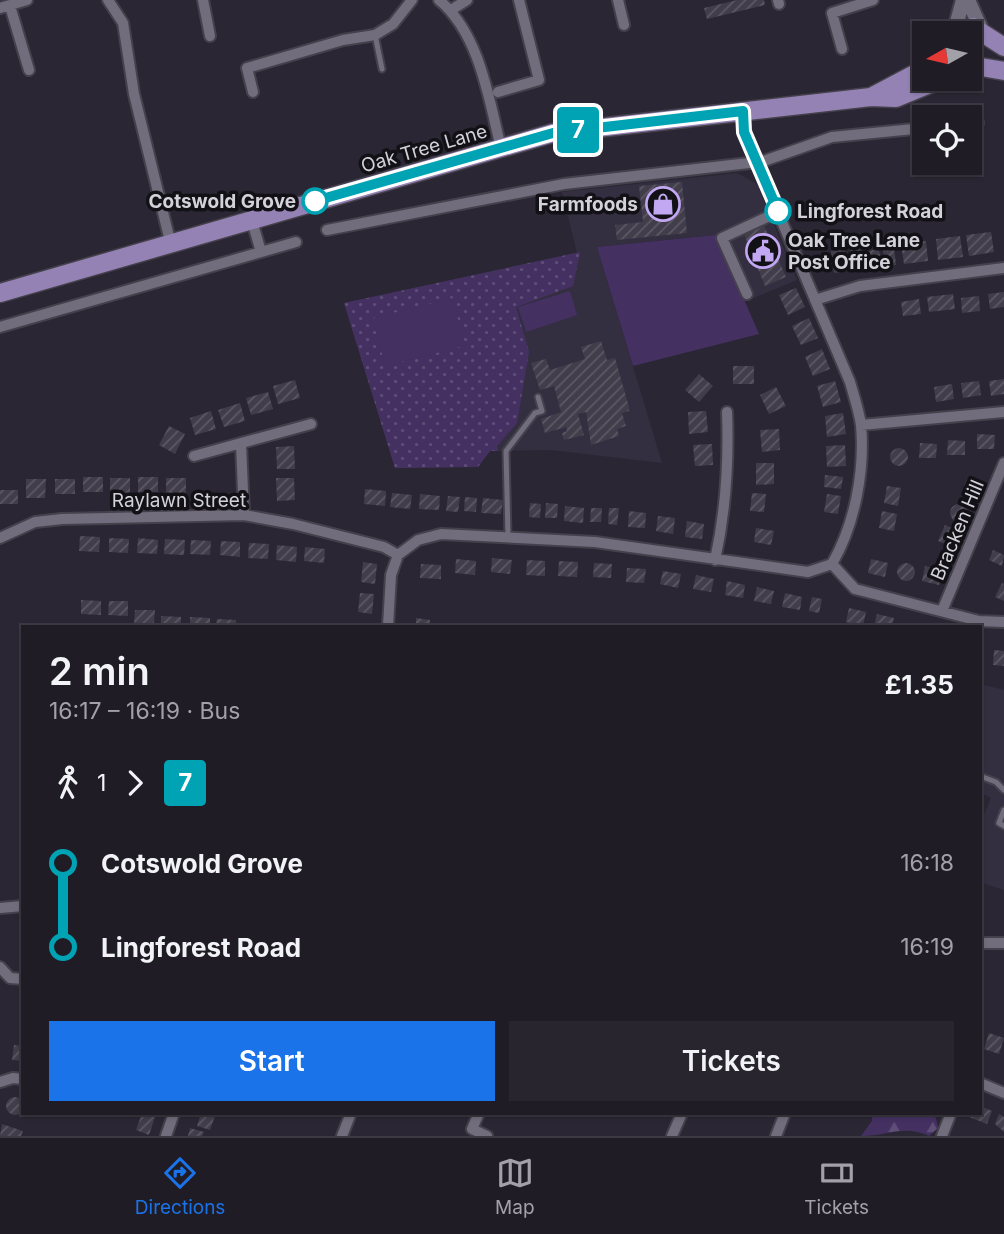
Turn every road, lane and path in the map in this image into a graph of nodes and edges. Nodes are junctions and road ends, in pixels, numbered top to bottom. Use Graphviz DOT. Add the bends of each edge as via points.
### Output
graph roads {
  1 [pos="27,0"];
  2 [pos="108,0"];
  3 [pos="203,0"];
  4 [pos="412,0"];
  5 [pos="439,0"];
  6 [pos="467,0"];
  7 [pos="519,0"];
  8 [pos="618,0"];
  9 [pos="965,0"];
  10 [pos="876,1"];
  11 [pos="5,7"];
  12 [pos="452,10"];
  13 [pos="959,21"];
  14 [pos="624,25"];
  15 [pos="375,34"];
  16 [pos="210,36"];
  17 [pos="992,39"];
  18 [pos="842,49"];
  19 [pos="982,61"];
  20 [pos="382,69"];
  21 [pos="982,69"];
  22 [pos="29,70"];
  23 [pos="1004,71"];
  24 [pos="912,75"];
  25 [pos="913,91"];
  26 [pos="253,92"];
  27 [pos="498,92"];
  28 [pos="871,97"];
  29 [pos="743,111"];
  30 [pos="912,129"];
  31 [pos="501,148"];
  32 [pos="758,163"];
  33 [pos="778,212"];
  34 [pos="252,221"];
  35 [pos="327,230"];
  36 [pos="296,242"];
  37 [pos="171,246"];
  38 [pos="261,252"];
  39 [pos="1004,268"];
  40 [pos="0,293"];
  41 [pos="747,294"];
  42 [pos="815,300"];
  43 [pos="0,327"];
  44 [pos="538,397"];
  45 [pos="727,412"];
  46 [pos="1004,412"];
  47 [pos="311,424"];
  48 [pos="861,425"];
  49 [pos="241,443"];
  50 [pos="194,456"];
  51 [pos="1004,463"];
  52 [pos="244,516"];
  53 [pos="508,536"];
  54 [pos="0,538"];
  55 [pos="398,555"];
  56 [pos="715,560"];
  57 [pos="832,564"];
  58 [pos="942,611"];
  59 [pos="968,622"];
  60 [pos="1004,622"];
  61 [pos="388,625"];
  62 [pos="982,777"];
  63 [pos="1004,790"];
  64 [pos="1004,810"];
  65 [pos="1004,826"];
  66 [pos="21,906"];
  67 [pos="0,908"];
  68 [pos="982,943"];
  69 [pos="1004,943"];
  70 [pos="0,967"];
  71 [pos="21,979"];
  72 [pos="21,1079"];
  73 [pos="0,1082"];
  74 [pos="982,1084"];
  75 [pos="1004,1093"];
  76 [pos="173,1115"];
  77 [pos="350,1115"];
  78 [pos="478,1115"];
  79 [pos="681,1115"];
  80 [pos="784,1115"];
  81 [pos="950,1115"];
  82 [pos="166,1136"];
  83 [pos="342,1136"];
  84 [pos="487,1136"];
  85 [pos="672,1136"];
  86 [pos="776,1136"];
  87 [pos="942,1136"];
  1 -- 11 [label="street"];
  2 -- 37 [label="street" via="123,23 134,94"];
  3 -- 16 [label="street"];
  4 -- 15 [label="street" via="393,24"];
  5 -- 12 [label="street"];
  6 -- 12 [label="street"];
  7 -- 27 [label="street" via="539,80"];
  8 -- 14 [label="street"];
  9 -- 13 [label="street"];
  9 -- 17 [label="street"];
  10 -- 18 [label="street" via="832,13"];
  11 -- 22 [label="street"];
  12 -- 31 [label="street" via="469,39"];
  15 -- 20 [label="lane"];
  15 -- 26 [label="street" via="247,68"];
  17 -- 19 [label="main road" via="992,52"];
  21 -- 23 [label="main road"];
  24 -- 28 [label="main road, Oak Tree Lane"];
  25 -- 28 [label="main road, Oak Tree Lane" via="896,98"];
  28 -- 29 [label="main road, Oak Tree Lane"];
  29 -- 31 [label="main road, Oak Tree Lane" via="553,133"];
  29 -- 32 [label="street" via="744,132"];
  30 -- 32 [label="street" via="832,137"];
  31 -- 34 [label="main road, Oak Tree Lane"];
  32 -- 33 [label="street"];
  32 -- 35 [label="street" via="565,184"];
  33 -- 41 [label="street" via="722,238"];
  33 -- 42 [label="street"];
  34 -- 37 [label="main road, Oak Tree Lane"];
  34 -- 38 [label="street"];
  36 -- 38 [label="street"];
  37 -- 40 [label="main road, Oak Tree Lane"];
  38 -- 43 [label="street"];
  39 -- 42 [label="street" via="860,286"];
  42 -- 48 [label="street" via="850,382"];
  44 -- 53 [label="lane" via="542,411 535,413 506,451"];
  45 -- 56 [label="street" via="726,512"];
  46 -- 48 [label="street"];
  47 -- 49 [label="street"];
  48 -- 57 [label="street" via="854,505 847,538"];
  49 -- 50 [label="street"];
  49 -- 52 [label="street"];
  51 -- 58 [label="street, Bracken Hill"];
  52 -- 54 [label="street, Raylawn Street" via="62,519 35,522"];
  52 -- 55 [label="street, Raylawn Street" via="306,527 384,547"];
  53 -- 55 [label="street" via="441,534 418,540"];
  53 -- 56 [label="street" via="595,542"];
  55 -- 61 [label="street" via="391,575"];
  56 -- 57 [label="street" via="808,572"];
  57 -- 58 [label="street" via="855,589"];
  58 -- 59 [label="street"];
  59 -- 60 [label="street"];
  62 -- 63 [label="lane"];
  64 -- 65 [label="lane" via="999,823"];
  66 -- 67 [label="street"];
  68 -- 69 [label="street"];
  70 -- 71 [label="street" via="10,978"];
  72 -- 73 [label="street"];
  74 -- 75 [label="street"];
  76 -- 82 [label="street"];
  77 -- 83 [label="street"];
  78 -- 84 [label="street" via="472,1129"];
  79 -- 85 [label="street"];
  80 -- 86 [label="street"];
  81 -- 87 [label="street"];
}
